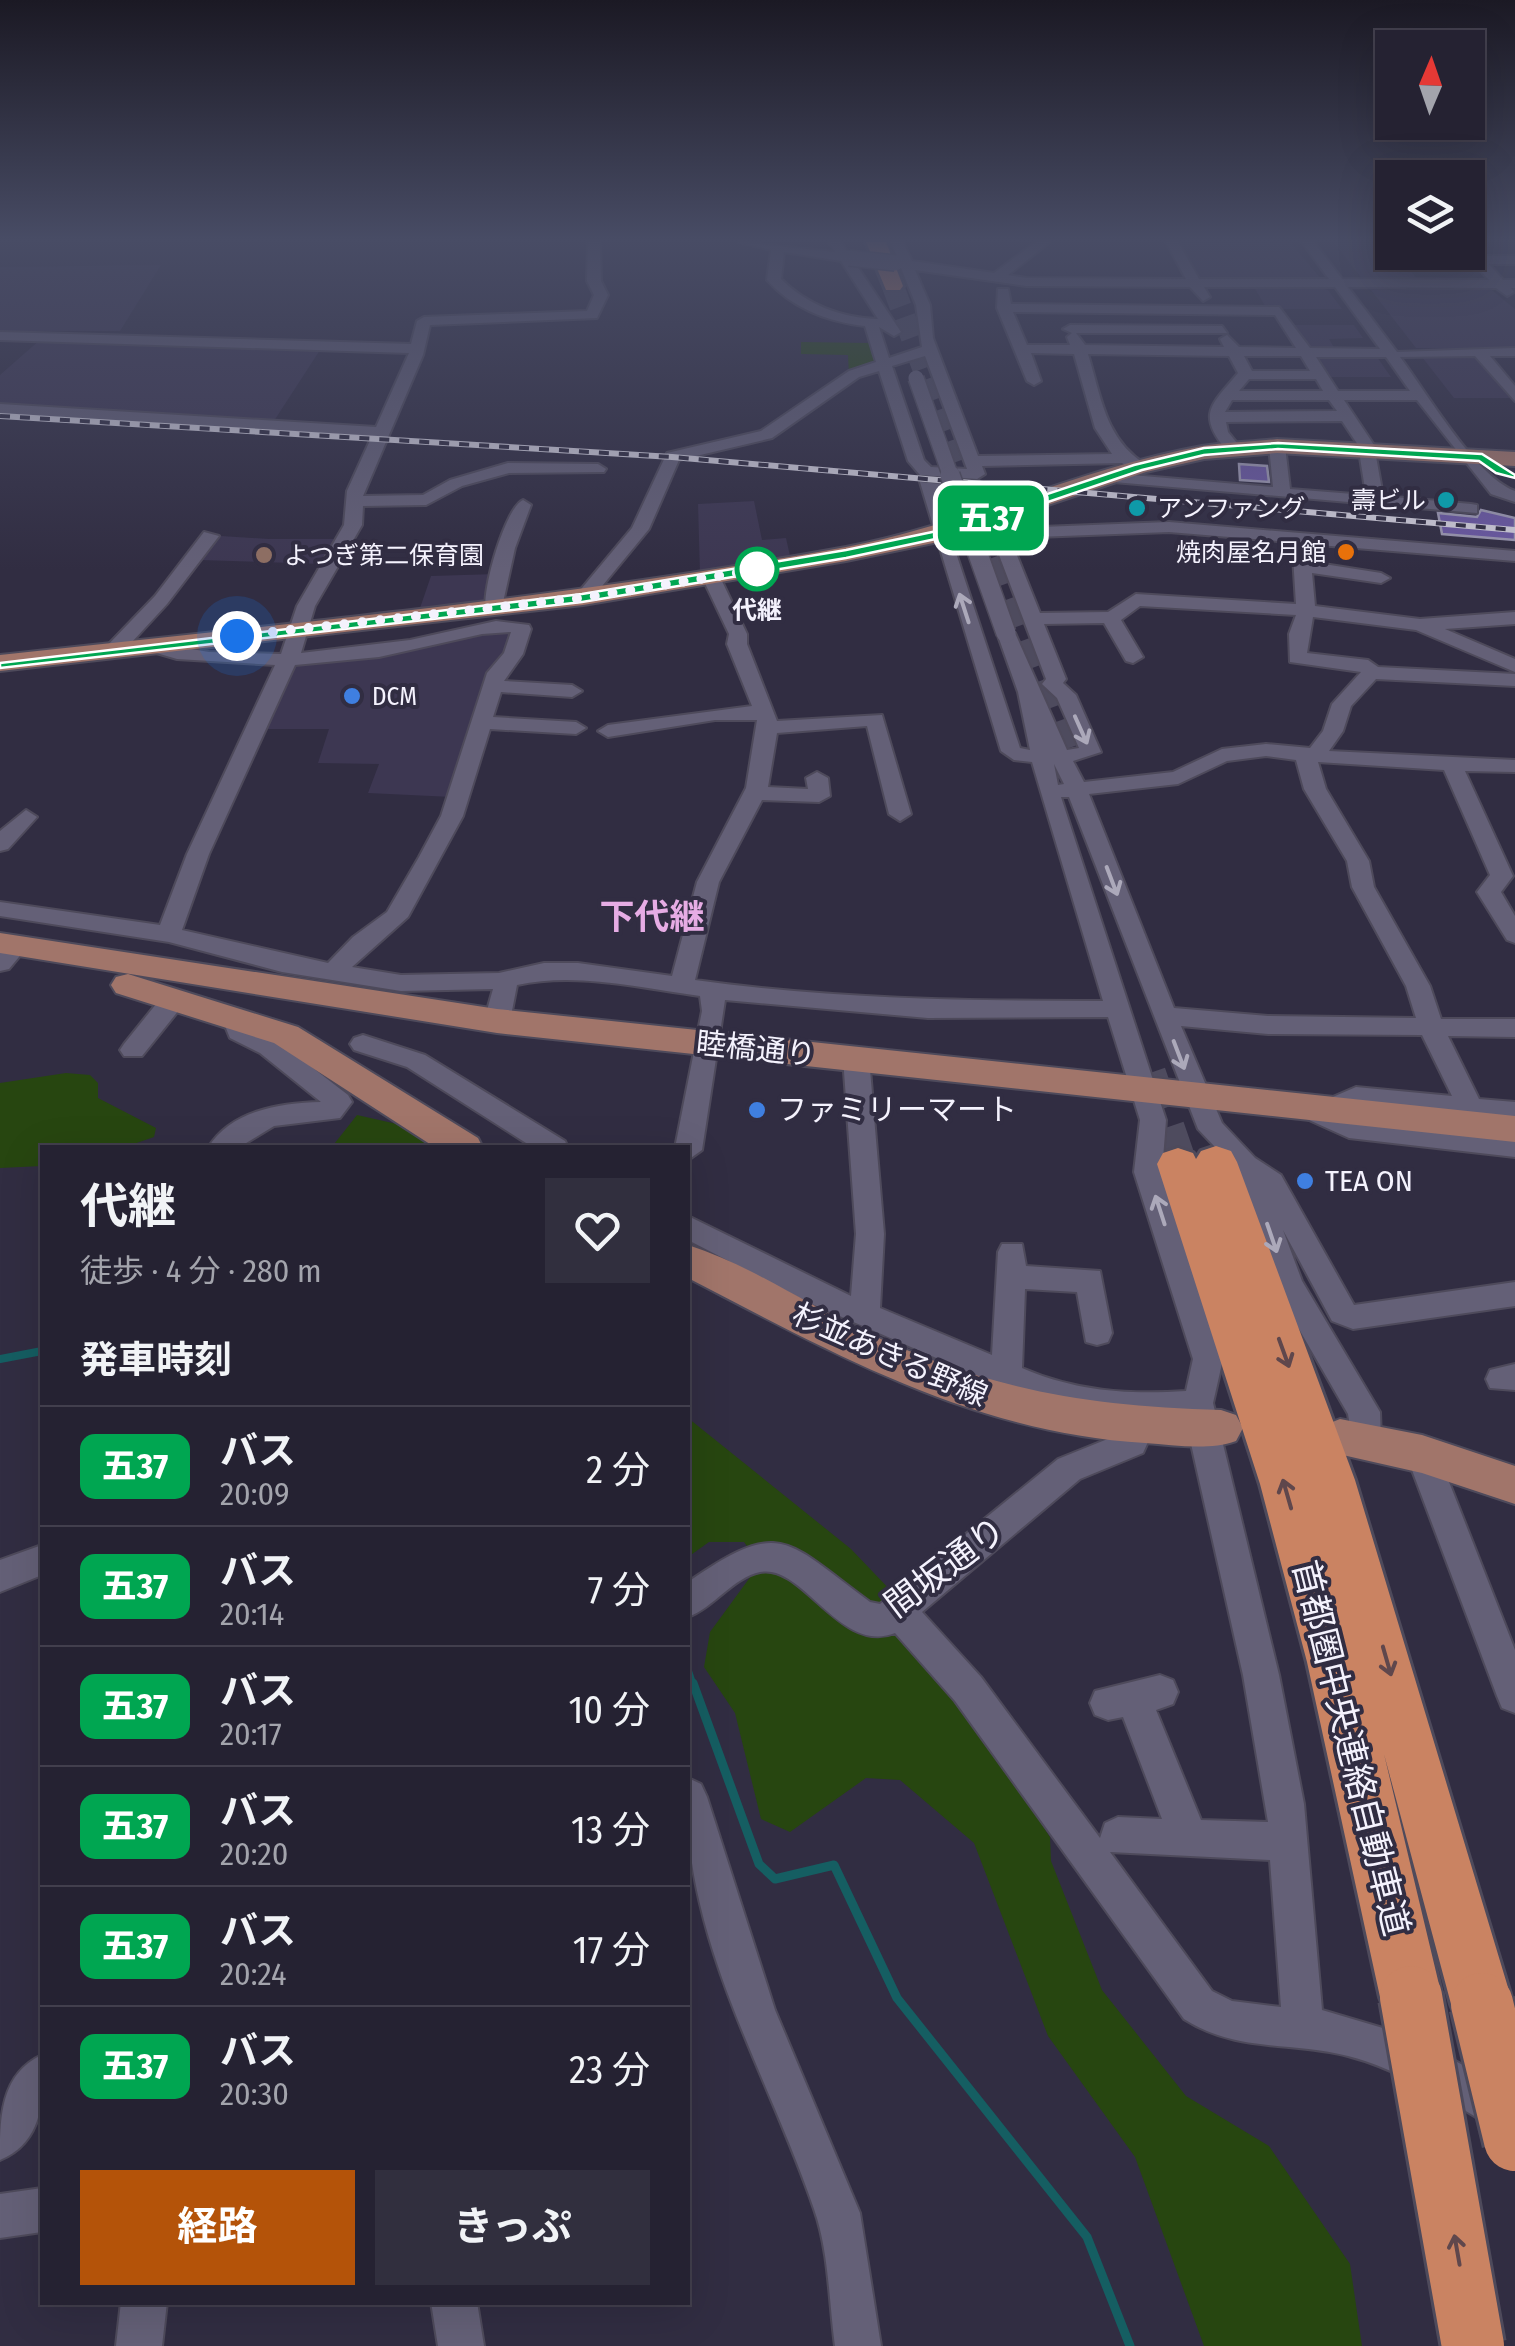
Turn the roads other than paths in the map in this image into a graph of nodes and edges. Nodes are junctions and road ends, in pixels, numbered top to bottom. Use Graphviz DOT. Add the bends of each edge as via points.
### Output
graph roads {
  1 [pos="417,351"];
  2 [pos="881,351"];
  3 [pos="905,351"];
  4 [pos="923,351"];
  5 [pos="931,351"];
  6 [pos="1023,351"];
  7 [pos="1039,351"];
  8 [pos="1080,351"];
  9 [pos="1234,352"];
  10 [pos="1479,352"];
  11 [pos="1515,352"];
  12 [pos="1307,353"];
  13 [pos="1396,353"];
  14 [pos="908,357"];
  15 [pos="1083,358"];
  16 [pos="885,364"];
  17 [pos="1131,367"];
  18 [pos="1244,375"];
  19 [pos="1321,376"];
  20 [pos="1034,381"];
  21 [pos="1420,394"];
  22 [pos="1334,395"];
  23 [pos="1224,396"];
  24 [pos="1515,396"];
  25 [pos="0,409"];
  26 [pos="1347,416"];
  27 [pos="1216,417"];
  28 [pos="382,432"];
  29 [pos="1000,436"];
  30 [pos="1278,446"];
  31 [pos="1233,448"];
  32 [pos="1366,450"];
  33 [pos="1474,457"];
  34 [pos="1515,459"];
  35 [pos="973,460"];
  36 [pos="1005,460"];
  37 [pos="1122,468"];
  38 [pos="598,469"];
  39 [pos="1515,476"];
  40 [pos="1282,494"];
  41 [pos="1515,495"];
  42 [pos="354,501"];
  43 [pos="1375,501"];
  44 [pos="523,504"];
  45 [pos="1471,509"];
  46 [pos="997,526"];
  47 [pos="210,536"];
  48 [pos="1315,538"];
  49 [pos="944,546"];
  50 [pos="1009,555"];
  51 [pos="1512,555"];
  52 [pos="1304,566"];
  53 [pos="712,577"];
  54 [pos="1381,578"];
  55 [pos="582,598"];
  56 [pos="502,612"];
  57 [pos="1306,612"];
  58 [pos="1110,617"];
  59 [pos="1515,618"];
  60 [pos="1033,619"];
  61 [pos="1420,625"];
  62 [pos="298,630"];
  63 [pos="146,647"];
  64 [pos="113,651"];
  65 [pos="1133,657"];
  66 [pos="289,658"];
  67 [pos="0,664"];
  68 [pos="1515,666"];
  69 [pos="1371,673"];
  70 [pos="1515,680"];
  71 [pos="988,681"];
  72 [pos="1052,684"];
  73 [pos="492,686"];
  74 [pos="572,691"];
  75 [pos="1028,692"];
  76 [pos="766,720"];
  77 [pos="482,722"];
  78 [pos="576,728"];
  79 [pos="608,732"];
  80 [pos="1311,754"];
  81 [pos="1051,757"];
  82 [pos="1452,766"];
  83 [pos="1515,766"];
  84 [pos="817,778"];
  85 [pos="1077,790"];
  86 [pos="1049,792"];
  87 [pos="755,793"];
  88 [pos="900,814"];
  89 [pos="26,817"];
  90 [pos="0,844"];
  91 [pos="0,886"];
  92 [pos="0,909"];
  93 [pos="52,916"];
  94 [pos="169,934"];
  95 [pos="1515,934"];
  96 [pos="5,951"];
  97 [pos="114,962"];
  98 [pos="334,972"];
  99 [pos="498,981"];
  100 [pos="682,984"];
  101 [pos="710,989"];
  102 [pos="174,999"];
  103 [pos="1118,1009"];
  104 [pos="233,1016"];
  105 [pos="1164,1016"];
  106 [pos="497,1021"];
  107 [pos="1432,1025"];
  108 [pos="1515,1028"];
  109 [pos="363,1044"];
  110 [pos="708,1044"];
  111 [pos="133,1050"];
  112 [pos="856,1058"];
  113 [pos="1143,1087"];
  114 [pos="1194,1093"];
  115 [pos="1470,1107"];
  116 [pos="1317,1108"];
  117 [pos="1515,1112"];
  118 [pos="1515,1129"];
  119 [pos="223,1145"];
  120 [pos="459,1145"];
  121 [pos="550,1145"];
  122 [pos="689,1145"];
  123 [pos="1515,1147"];
  124 [pos="1212,1162"];
  125 [pos="690,1229"];
  126 [pos="690,1261"];
  127 [pos="1515,1294"];
  128 [pos="865,1314"];
  129 [pos="1097,1333"];
  130 [pos="1006,1374"];
  131 [pos="1206,1419"];
  132 [pos="1140,1424"];
  133 [pos="1352,1439"];
  134 [pos="1422,1454"];
  135 [pos="1515,1485"];
  136 [pos="40,1561"];
  137 [pos="0,1576"];
  138 [pos="690,1600"];
  139 [pos="898,1611"];
  140 [pos="1515,1696"];
  141 [pos="1134,1698"];
  142 [pos="690,1812"];
  143 [pos="1118,1836"];
  144 [pos="1190,1840"];
  145 [pos="1290,1842"];
  146 [pos="697,1864"];
  147 [pos="1303,2030"];
  148 [pos="40,2079"];
  149 [pos="1515,2116"];
  150 [pos="0,2139"];
  151 [pos="1515,2140"];
  152 [pos="40,2210"];
  153 [pos="0,2216"];
  154 [pos="144,2305"];
  155 [pos="454,2305"];
  156 [pos="139,2346"];
  157 [pos="461,2346"];
  158 [pos="858,2346"];
  159 [pos="1473,2346"];
  1 -- 28 [label="street"];
  2 -- 16 [label="street"];
  3 -- 14 [label="street"];
  4 -- 14 [label="street"];
  5 -- 35 [label="street"];
  6 -- 20 [label="street"];
  7 -- 15 [label="street"];
  8 -- 15 [label="street"];
  9 -- 12 [label="street"];
  9 -- 15 [label="street"];
  9 -- 18 [label="street"];
  10 -- 11 [label="street"];
  10 -- 13 [label="street"];
  10 -- 24 [label="street"];
  12 -- 13 [label="street"];
  12 -- 19 [label="street"];
  13 -- 21 [label="street"];
  13 -- 33 [label="street"];
  14 -- 16 [label="street"];
  14 -- 75 [label="street, bridge"];
  15 -- 17 [label="street"];
  15 -- 37 [label="street"];
  16 -- 35 [label="street" via="916,461 926,472 977,474"];
  16 -- 55 [label="street" via="844,380 766,434 672,458 640,529"];
  18 -- 19 [label="street"];
  18 -- 23 [label="street"];
  19 -- 22 [label="street"];
  21 -- 22 [label="street"];
  21 -- 33 [label="street"];
  22 -- 23 [label="street"];
  22 -- 26 [label="street"];
  23 -- 27 [label="street"];
  25 -- 28 [label="street"];
  26 -- 27 [label="street"];
  26 -- 32 [label="street"];
  27 -- 31 [label="street"];
  28 -- 42 [label="street"];
  29 -- 36 [label="street"];
  30 -- 31 [label="main road"];
  30 -- 32 [label="main road"];
  30 -- 40 [label="street"];
  31 -- 37 [label="main road"];
  32 -- 33 [label="main road"];
  32 -- 43 [label="street"];
  33 -- 34 [label="main road"];
  33 -- 39 [label="street"];
  33 -- 41 [label="street" via="1494,488"];
  35 -- 36 [label="street"];
  36 -- 37 [label="street"];
  37 -- 40 [label="street"];
  37 -- 46 [label="main road"];
  38 -- 42 [label="street" via="508,468 480,484 413,502"];
  39 -- 41 [label="street" via="1506,483"];
  40 -- 43 [label="street"];
  42 -- 62 [label="street" via="353,525"];
  43 -- 45 [label="street"];
  44 -- 56 [label="street" via="506,548"];
  46 -- 48 [label="street" via="1156,526"];
  46 -- 49 [label="main road" via="968,525"];
  46 -- 49 [label="street" via="985,493 926,486"];
  46 -- 50 [label="street"];
  47 -- 64 [label="street"];
  48 -- 51 [label="street" via="1394,545 1398,538 1426,540 1432,548 1462,551 1466,543 1501,546"];
  48 -- 52 [label="street" via="1303,551"];
  49 -- 50 [label="street" via="991,540"];
  49 -- 53 [label="main road"];
  71 -- 49 [label="street, one-way"];
  50 -- 60 [label="street"];
  52 -- 54 [label="street"];
  52 -- 57 [label="street"];
  53 -- 55 [label="main road"];
  53 -- 76 [label="street"];
  55 -- 56 [label="main road"];
  56 -- 62 [label="main road"];
  56 -- 66 [label="street" via="411,646"];
  56 -- 73 [label="street" via="522,628"];
  57 -- 58 [label="street" via="1136,600"];
  57 -- 61 [label="street"];
  57 -- 69 [label="street" via="1297,658 1368,666"];
  58 -- 60 [label="street"];
  58 -- 65 [label="street"];
  59 -- 61 [label="street"];
  60 -- 72 [label="street" via="1056,679"];
  61 -- 68 [label="street"];
  62 -- 63 [label="main road"];
  62 -- 66 [label="street"];
  63 -- 64 [label="main road"];
  63 -- 66 [label="street"];
  64 -- 67 [label="main road"];
  66 -- 94 [label="street" via="198,854"];
  69 -- 70 [label="street"];
  69 -- 80 [label="street"];
  71 -- 75 [label="street"];
  71 -- 81 [label="street" via="1011,751"];
  72 -- 75 [label="street"];
  72 -- 81 [label="street, one-way" via="1066,695 1091,752"];
  73 -- 74 [label="street"];
  73 -- 77 [label="street"];
  75 -- 81 [label="street"];
  76 -- 79 [label="street" via="715,714"];
  76 -- 87 [label="street"];
  76 -- 88 [label="street" via="876,719"];
  77 -- 78 [label="street"];
  77 -- 98 [label="street" via="452,816 396,917"];
  80 -- 82 [label="street"];
  80 -- 85 [label="street" via="1266,750 1222,756 1178,778"];
  80 -- 107 [label="street" via="1315,789 1358,861 1362,887 1418,986"];
  81 -- 85 [label="street"];
  81 -- 86 [label="street"];
  82 -- 83 [label="street"];
  82 -- 95 [label="street" via="1502,876 1489,892"];
  84 -- 87 [label="street" via="819,796"];
  85 -- 86 [label="street"];
  85 -- 105 [label="street, one-way"];
  86 -- 103 [label="street"];
  87 -- 100 [label="street" via="708,882"];
  89 -- 90 [label="street"];
  91 -- 93 [label="street"];
  92 -- 93 [label="street"];
  93 -- 94 [label="street"];
  94 -- 98 [label="street"];
  96 -- 97 [label="main road, 睦橋通り"];
  97 -- 102 [label="main road" via="125,984"];
  97 -- 106 [label="main road, 睦橋通り"];
  98 -- 99 [label="street" via="402,983"];
  99 -- 100 [label="street" via="578,971"];
  99 -- 106 [label="street" via="507,989"];
  100 -- 101 [label="street"];
  101 -- 103 [label="street" via="928,1010"];
  101 -- 110 [label="street"];
  102 -- 104 [label="main road"];
  102 -- 111 [label="street"];
  103 -- 113 [label="street"];
  104 -- 119 [label="street" via="239,1032 339,1102 331,1110 286,1111 261,1120"];
  104 -- 120 [label="main road" via="286,1035"];
  105 -- 107 [label="street" via="1268,1025"];
  105 -- 114 [label="street, one-way"];
  106 -- 110 [label="main road, 睦橋通り"];
  107 -- 108 [label="street"];
  107 -- 115 [label="street"];
  109 -- 121 [label="street" via="416,1062"];
  110 -- 112 [label="main road, 睦橋通り"];
  110 -- 122 [label="street"];
  112 -- 113 [label="main road, 睦橋通り"];
  112 -- 128 [label="street" via="870,1234"];
  113 -- 114 [label="main road, 睦橋通り"];
  131 -- 113 [label="street, one-way" via="1208,1359 1148,1172 1154,1130"];
  114 -- 116 [label="main road, 睦橋通り"];
  114 -- 124 [label="street" via="1211,1129"];
  115 -- 116 [label="street" via="1356,1096"];
  115 -- 117 [label="street"];
  116 -- 118 [label="main road, 睦橋通り"];
  116 -- 123 [label="street" via="1349,1128"];
  124 -- 127 [label="street" via="1270,1182 1343,1313 1353,1317"];
  124 -- 133 [label="street, one-way" via="1364,1412"];
  124 -- 151 [label="highway, 首都圏中央連絡自動車道, one-way, bridge" via="1336,1499 1382,1647"];
  159 -- 124 [label="highway, 首都圏中央連絡自動車道, one-way, bridge" via="1411,1997"];
  125 -- 128 [label="street"];
  126 -- 132 [label="main road, 杉並あきる野線" via="948,1385 1045,1413"];
  128 -- 130 [label="street"];
  129 -- 130 [label="street" via="1090,1279 1059,1282 1012,1263"];
  130 -- 131 [label="street" via="1060,1398"];
  131 -- 132 [label="main road, 杉並あきる野線"];
  131 -- 145 [label="street"];
  132 -- 139 [label="street, 間坂通り" via="1132,1443 1070,1470"];
  133 -- 134 [label="main road"];
  134 -- 135 [label="main road"];
  134 -- 140 [label="street"];
  136 -- 137 [label="street"];
  138 -- 139 [label="street, 間坂通り" via="762,1556 785,1559 862,1617 885,1621"];
  139 -- 147 [label="street" via="968,1689 1198,2004 1217,2020"];
  141 -- 144 [label="street"];
  142 -- 146 [label="street"];
  143 -- 144 [label="street"];
  144 -- 145 [label="street"];
  145 -- 147 [label="street"];
  146 -- 158 [label="street" via="838,2213"];
  147 -- 149 [label="street" via="1364,2042 1447,2076"];
  148 -- 150 [label="street"];
  152 -- 153 [label="street"];
  154 -- 156 [label="street"];
  155 -- 157 [label="street"];
}
